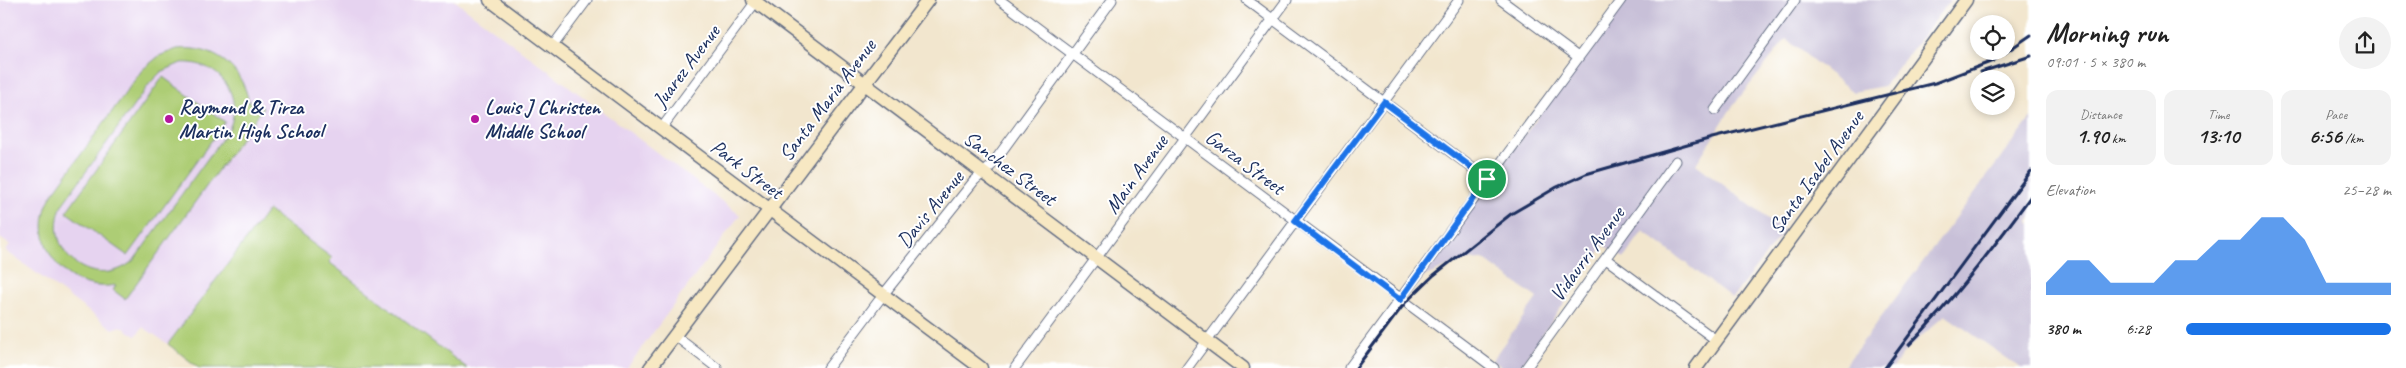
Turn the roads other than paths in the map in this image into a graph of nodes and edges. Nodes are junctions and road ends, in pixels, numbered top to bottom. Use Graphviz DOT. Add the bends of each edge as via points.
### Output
graph roads {
  1 [pos="490,0"];
  2 [pos="587,0"];
  3 [pos="928,0"];
  4 [pos="1000,0"];
  5 [pos="1112,0"];
  6 [pos="1247,0"];
  7 [pos="1286,0"];
  8 [pos="1459,0"];
  9 [pos="1501,0"];
  10 [pos="1621,0"];
  11 [pos="1795,0"];
  12 [pos="1966,0"];
  13 [pos="755,1"];
  14 [pos="1272,19"];
  15 [pos="552,47"];
  16 [pos="1072,54"];
  17 [pos="1578,57"];
  18 [pos="864,84"];
  19 [pos="1384,102"];
  20 [pos="1715,110"];
  21 [pos="661,129"];
  22 [pos="1184,138"];
  23 [pos="1676,161"];
  24 [pos="983,172"];
  25 [pos="1487,179"];
  26 [pos="768,209"];
  27 [pos="1295,221"];
  28 [pos="1096,257"];
  29 [pos="1606,259"];
  30 [pos="883,295"];
  31 [pos="1400,300"];
  32 [pos="674,335"];
  33 [pos="1207,340"];
  34 [pos="1716,340"];
  35 [pos="650,368"];
  36 [pos="718,368"];
  37 [pos="828,368"];
  38 [pos="982,368"];
  39 [pos="1015,368"];
  40 [pos="1187,368"];
  41 [pos="1242,368"];
  42 [pos="1349,368"];
  43 [pos="1494,368"];
  44 [pos="1526,368"];
  45 [pos="1696,368"];
  1 -- 15 [label="main road, Park Street"];
  2 -- 15 [label="street"];
  3 -- 18 [label="main road, Santa Maria Avenue"];
  4 -- 16 [label="street, Garza Street"];
  5 -- 16 [label="street, Davis Avenue"];
  6 -- 14 [label="street"];
  7 -- 14 [label="street, Main Avenue"];
  8 -- 19 [label="street"];
  9 -- 17 [label="street"];
  10 -- 17 [label="street"];
  11 -- 20 [label="street"];
  12 -- 34 [label="main road, Santa Isabel Avenue"];
  13 -- 18 [label="main road, Sanchez Street"];
  13 -- 21 [label="street, Juarez Avenue"];
  14 -- 19 [label="street"];
  14 -- 22 [label="street, Main Avenue"];
  15 -- 21 [label="main road, Park Street"];
  16 -- 22 [label="street, Garza Street"];
  16 -- 24 [label="street, Davis Avenue" via="991,166"];
  17 -- 25 [label="street"];
  18 -- 24 [label="main road, Sanchez Street"];
  18 -- 26 [label="main road, Santa Maria Avenue"];
  19 -- 25 [label="street"];
  19 -- 27 [label="street"];
  21 -- 26 [label="main road, Park Street"];
  22 -- 27 [label="street, Garza Street"];
  22 -- 28 [label="street, Main Avenue"];
  23 -- 29 [label="street, Vidaurri Avenue"];
  24 -- 28 [label="main road, Sanchez Street"];
  24 -- 30 [label="street, Davis Avenue"];
  25 -- 31 [label="street"];
  26 -- 30 [label="main road, Park Street"];
  26 -- 32 [label="main road, Santa Maria Avenue"];
  27 -- 31 [label="street, Garza Street"];
  27 -- 33 [label="street"];
  28 -- 33 [label="main road, Sanchez Street"];
  28 -- 39 [label="street, Main Avenue"];
  29 -- 34 [label="street"];
  29 -- 44 [label="street, Vidaurri Avenue"];
  30 -- 37 [label="street, Davis Avenue"];
  30 -- 38 [label="main road, Park Street"];
  31 -- 42 [label="street"];
  31 -- 43 [label="street, Garza Street"];
  32 -- 35 [label="main road, Santa Maria Avenue"];
  32 -- 36 [label="street"];
  33 -- 40 [label="street"];
  33 -- 41 [label="main road, Sanchez Street"];
  34 -- 45 [label="main road, Santa Isabel Avenue"];
}
